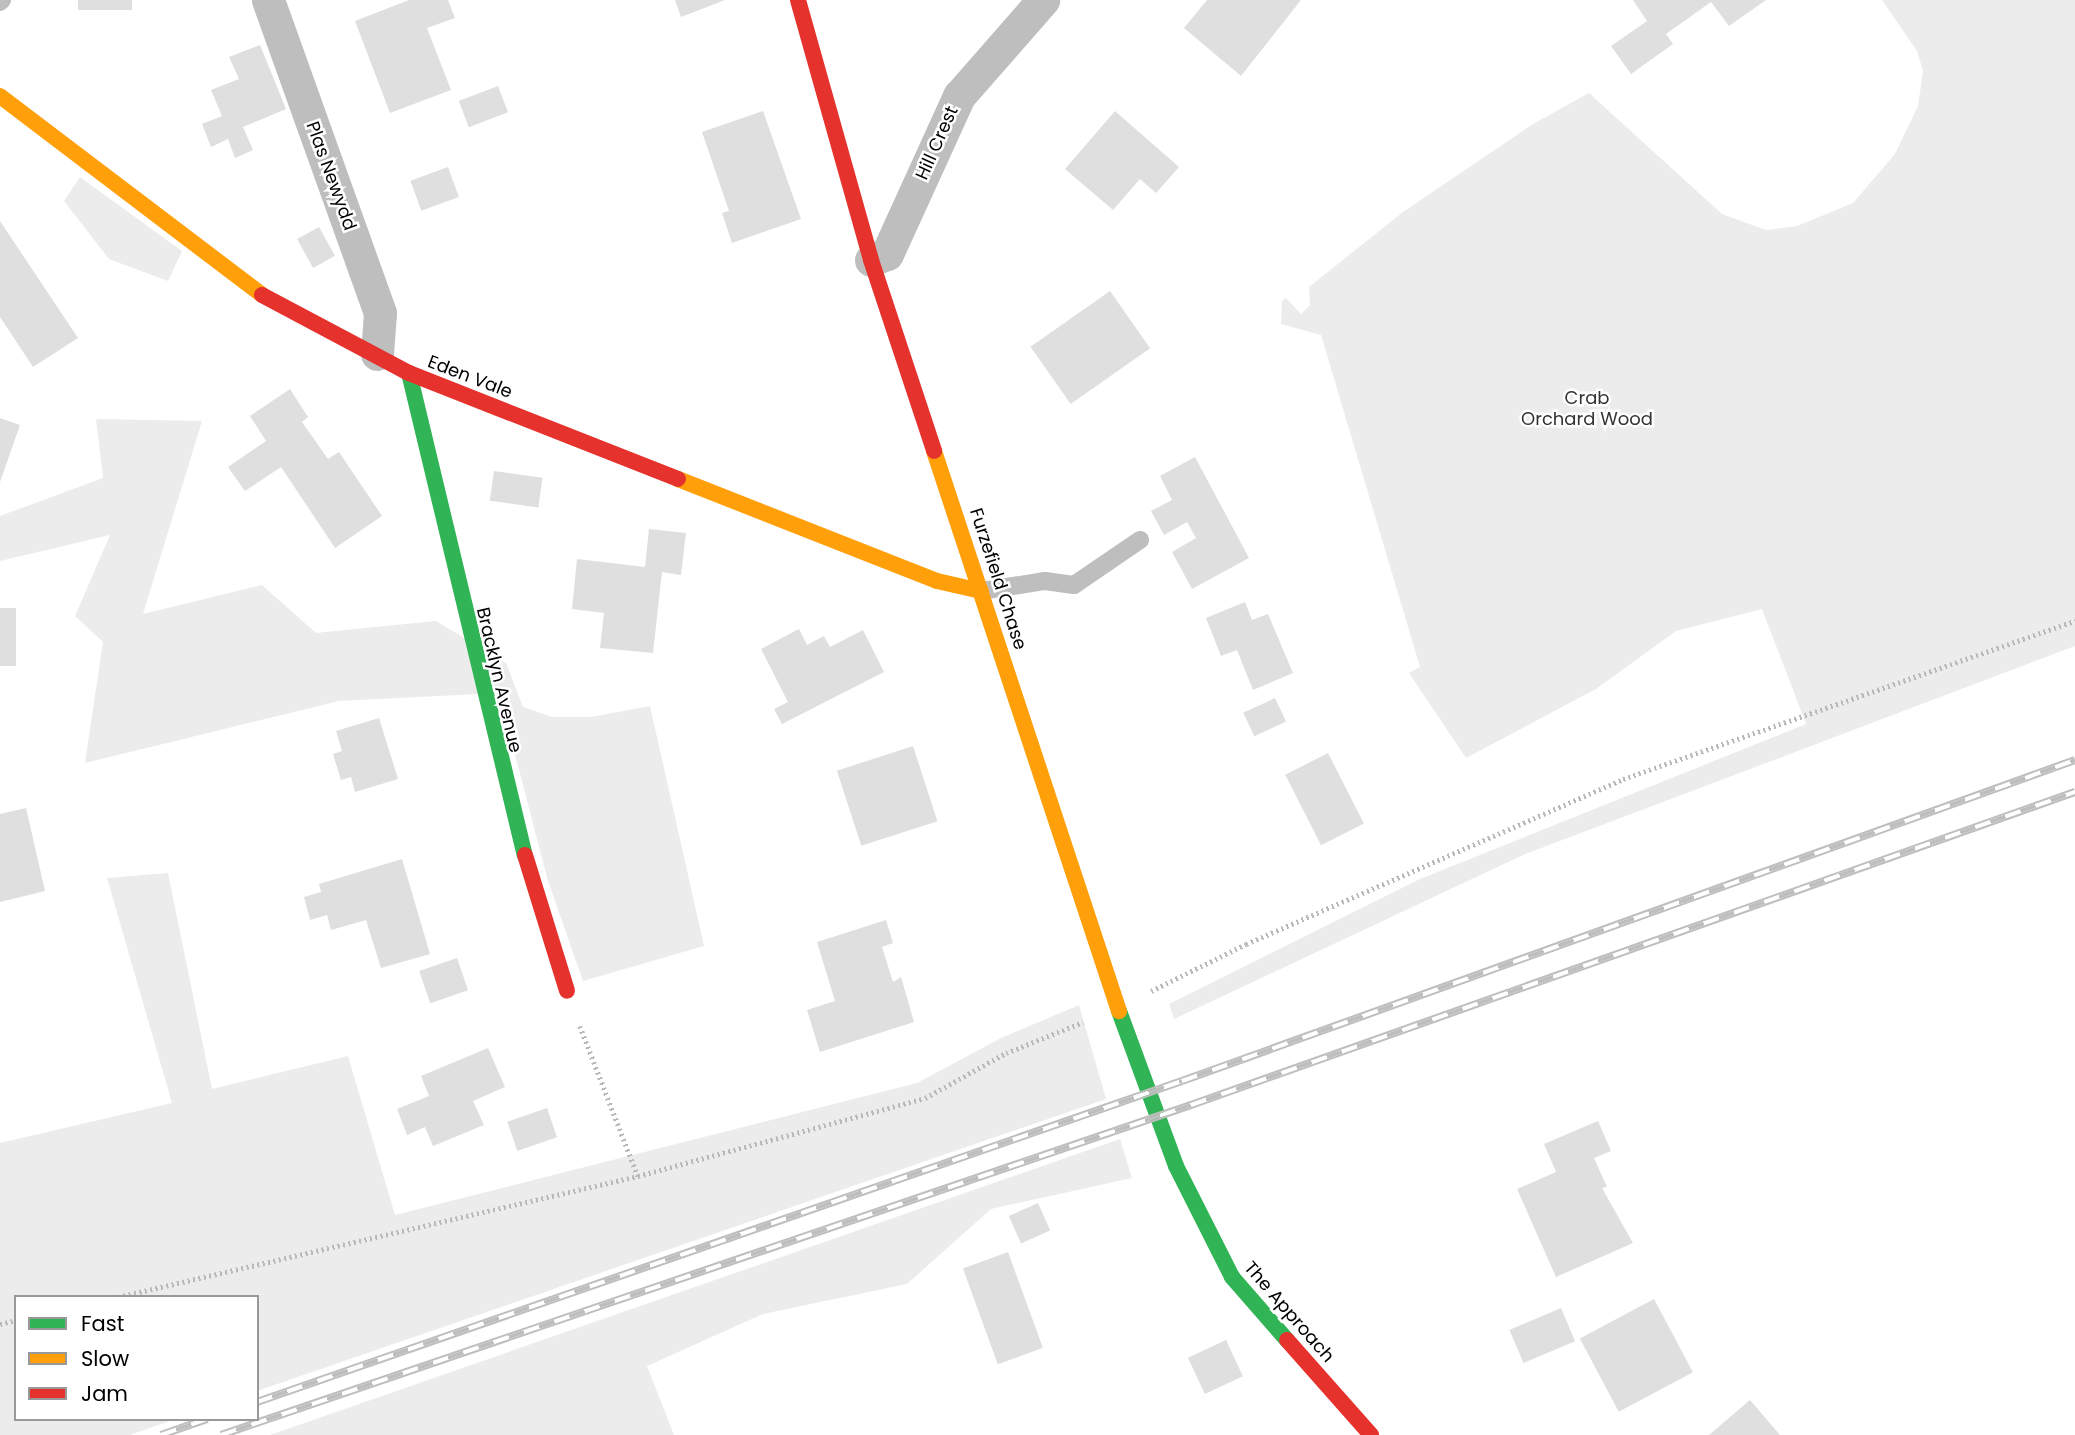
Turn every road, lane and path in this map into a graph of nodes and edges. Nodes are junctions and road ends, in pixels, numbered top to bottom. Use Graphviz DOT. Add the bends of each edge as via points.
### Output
graph roads {
  1 [pos="268,0"];
  2 [pos="798,0"];
  3 [pos="1043,0"];
  4 [pos="0,96"];
  5 [pos="872,260"];
  6 [pos="377,354"];
  7 [pos="408,373"];
  8 [pos="1140,540"];
  9 [pos="981,591"];
  10 [pos="567,991"];
  11 [pos="1176,1166"];
  12 [pos="638,1175"];
  13 [pos="1371,1435"];
  1 -- 6 [label="street, Plas Newydd" via="380,313"];
  2 -- 5 [label="street, Furzefield Chase"];
  3 -- 5 [label="street, Hill Crest" via="959,96 887,254"];
  4 -- 6 [label="street, Eden Vale" via="251,289"];
  5 -- 9 [label="street, Furzefield Chase"];
  6 -- 7 [label="street, Eden Vale"];
  7 -- 9 [label="street, Eden Vale" via="937,581"];
  7 -- 10 [label="street, Bracklyn Avenue" via="506,794"];
  8 -- 9 [label="lane" via="1074,585 1045,581"];
  9 -- 11 [label="street, Furzefield Chase"];
  10 -- 12 [label="path"];
  11 -- 13 [label="street, The Approach" via="1232,1277"];
}
